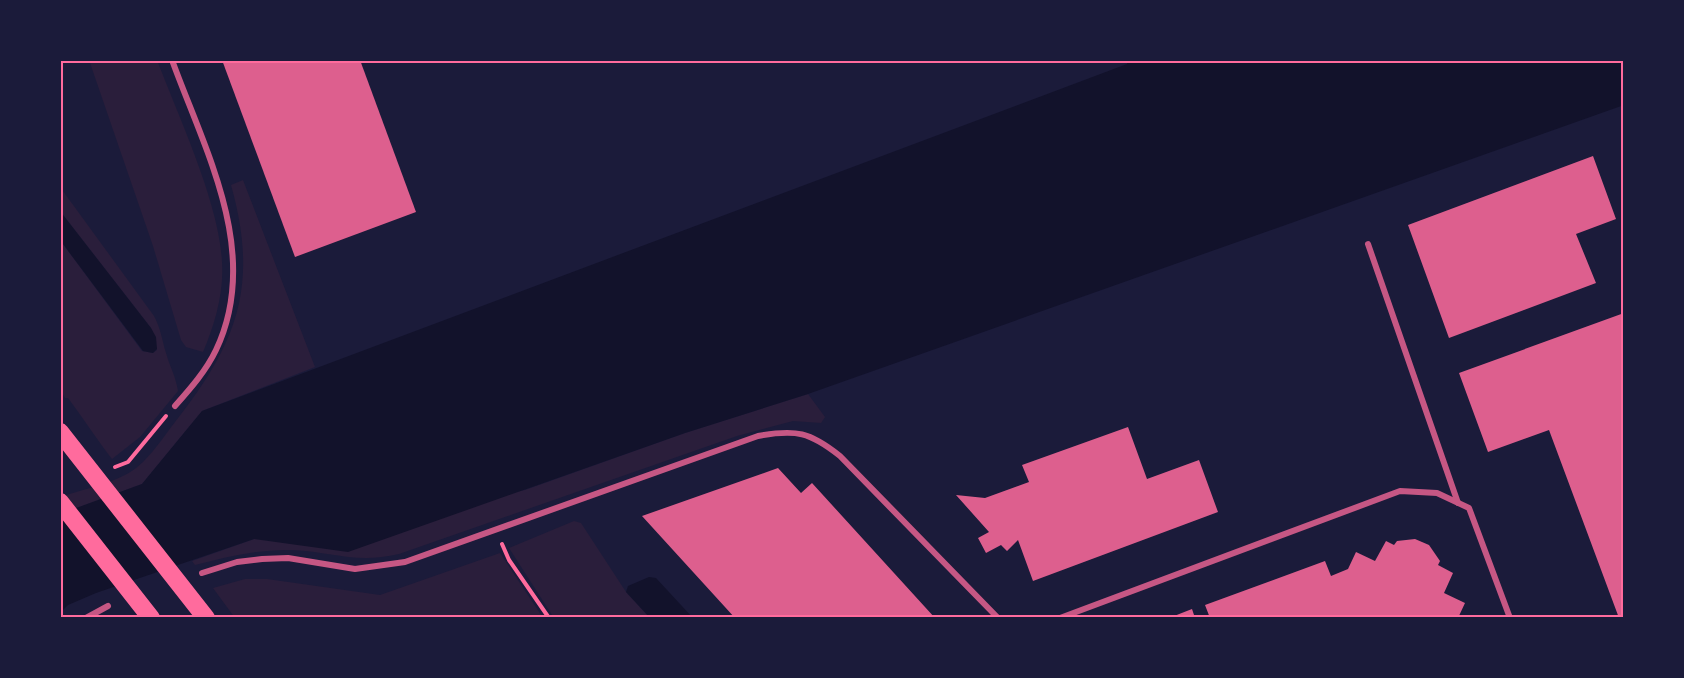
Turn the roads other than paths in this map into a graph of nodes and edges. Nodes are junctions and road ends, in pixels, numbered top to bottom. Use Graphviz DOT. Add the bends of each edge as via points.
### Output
graph roads {
  1 [pos="172,60"];
  2 [pos="1368,244"];
  3 [pos="175,406"];
  4 [pos="61,433"];
  5 [pos="60,502"];
  6 [pos="1458,503"];
  7 [pos="202,573"];
  8 [pos="108,606"];
  9 [pos="86,618"];
  10 [pos="151,618"];
  11 [pos="206,618"];
  12 [pos="998,618"];
  13 [pos="1060,618"];
  14 [pos="1510,618"];
  1 -- 3 [label="street" via="228,216 234,263 233,285 216,350"];
  2 -- 6 [label="street"];
  4 -- 11 [label="highway"];
  5 -- 10 [label="highway"];
  6 -- 13 [label="street" via="1437,493 1400,491"];
  6 -- 14 [label="street" via="1469,508"];
  7 -- 12 [label="street" via="237,562 288,558 355,569 405,562 758,436 801,432 840,456"];
  8 -- 9 [label="street"];
}
